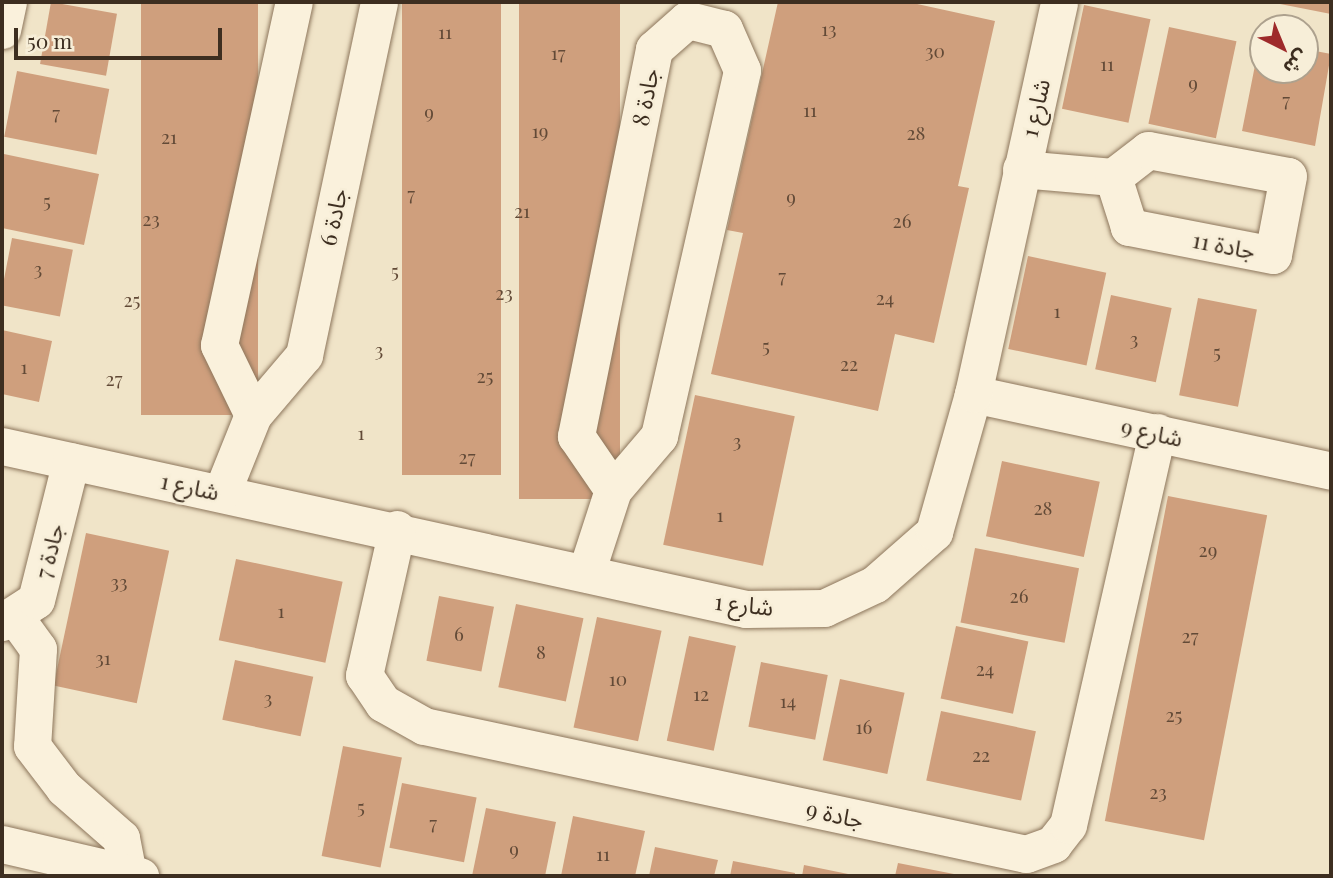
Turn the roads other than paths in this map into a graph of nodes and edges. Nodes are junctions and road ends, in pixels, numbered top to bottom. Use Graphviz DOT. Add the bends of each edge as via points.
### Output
graph roads {
  1 [pos="8,2"];
  2 [pos="294,2"];
  3 [pos="379,2"];
  4 [pos="1059,2"];
  5 [pos="2,30"];
  6 [pos="1021,169"];
  7 [pos="1113,177"];
  8 [pos="973,394"];
  9 [pos="253,415"];
  10 [pos="1157,432"];
  11 [pos="2,446"];
  12 [pos="71,461"];
  13 [pos="1331,471"];
  14 [pos="613,490"];
  15 [pos="222,492"];
  16 [pos="397,529"];
  17 [pos="586,573"];
  18 [pos="8,620"];
  19 [pos="2,844"];
  20 [pos="134,875"];
  1 -- 5 [label="street"];
  2 -- 9 [label="street" via="219,345"];
  3 -- 9 [label="street, جادة 6" via="304,355"];
  4 -- 6 [label="street, شارع 1"];
  6 -- 7 [label="street"];
  6 -- 8 [label="street, شارع 1"];
  7 -- 7 [label="street, جادة 11" via="1148,150 1288,176 1273,255 1129,227"];
  8 -- 10 [label="street, شارع 9"];
  8 -- 17 [label="street, شارع 1" via="934,532 875,584 824,608 746,609"];
  9 -- 15 [label="street, جادة 6"];
  10 -- 13 [label="street, شارع 9"];
  10 -- 16 [label="street, جادة 9" via="1068,825 1053,844 1026,854 424,726 383,703 364,675"];
  11 -- 12 [label="street, شارع 1"];
  12 -- 15 [label="street, شارع 1"];
  12 -- 18 [label="street, جادة 7" via="36,600"];
  14 -- 14 [label="street, جادة 8" via="659,436 742,70 724,29 687,20 654,49 576,436"];
  14 -- 17 [label="street, جادة 8"];
  15 -- 16 [label="street, شارع 1"];
  16 -- 17 [label="street, شارع 1"];
  18 -- 20 [label="street" via="38,649 32,746 64,788 121,838"];
  19 -- 20 [label="street"];
}
